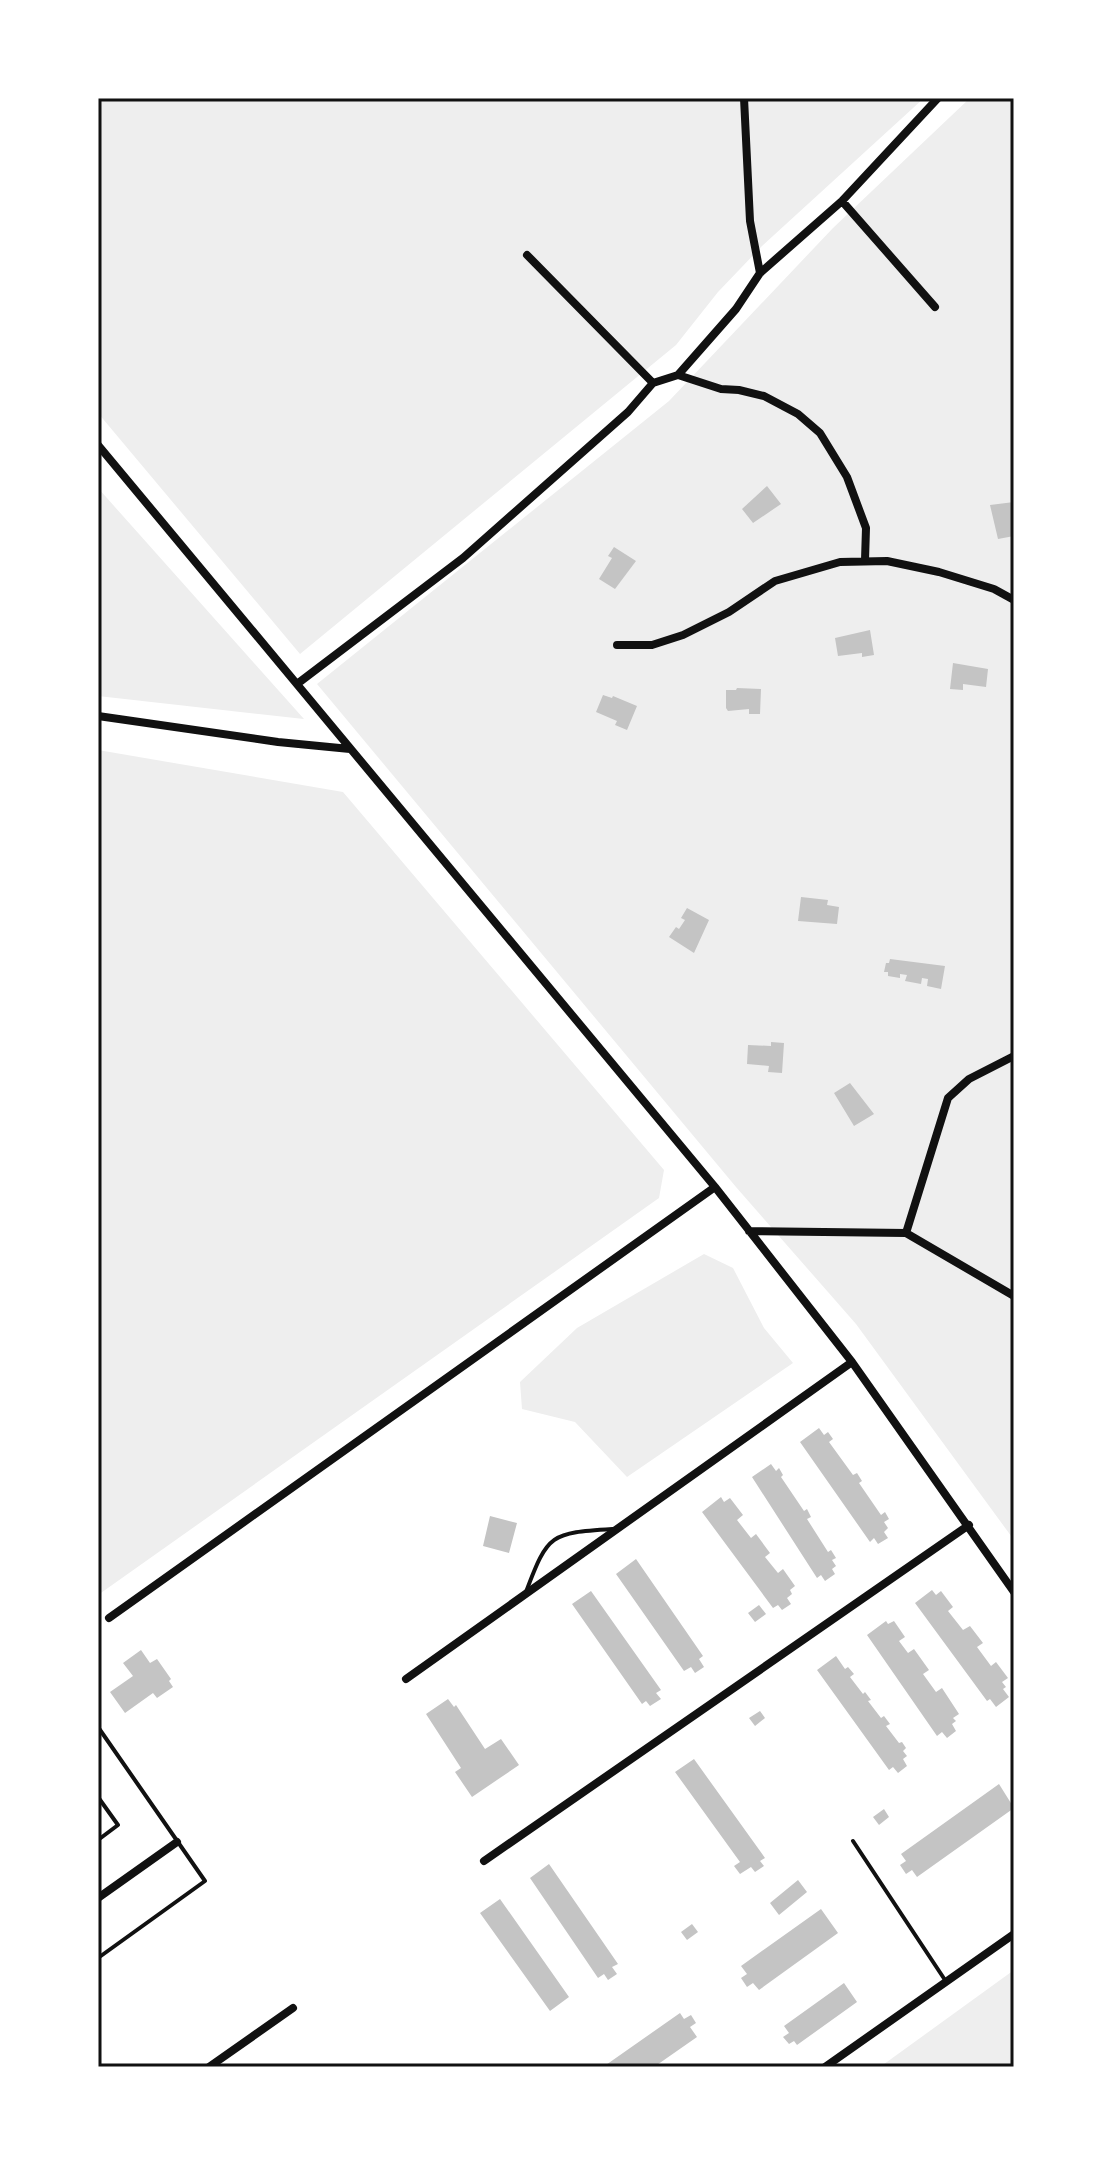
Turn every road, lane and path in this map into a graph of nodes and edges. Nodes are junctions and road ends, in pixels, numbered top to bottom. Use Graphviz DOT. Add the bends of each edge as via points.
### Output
graph roads {
  1 [pos="744,98"];
  2 [pos="938,98"];
  3 [pos="842,201"];
  4 [pos="527,255"];
  5 [pos="760,273"];
  6 [pos="935,307"];
  7 [pos="678,375"];
  8 [pos="653,383"];
  9 [pos="98,445"];
  10 [pos="865,560"];
  11 [pos="1014,600"];
  12 [pos="617,645"];
  13 [pos="297,684"];
  14 [pos="98,716"];
  15 [pos="350,749"];
  16 [pos="1014,1056"];
  17 [pos="715,1187"];
  18 [pos="749,1231"];
  19 [pos="906,1233"];
  20 [pos="1014,1296"];
  21 [pos="852,1362"];
  22 [pos="969,1525"];
  23 [pos="615,1528"];
  24 [pos="526,1592"];
  25 [pos="1014,1592"];
  26 [pos="109,1618"];
  27 [pos="406,1679"];
  28 [pos="98,1727"];
  29 [pos="98,1797"];
  30 [pos="98,1840"];
  31 [pos="853,1841"];
  32 [pos="177,1842"];
  33 [pos="484,1861"];
  34 [pos="98,1898"];
  35 [pos="1014,1934"];
  36 [pos="98,1958"];
  37 [pos="946,1982"];
  38 [pos="293,2008"];
  39 [pos="209,2067"];
  40 [pos="825,2067"];
  1 -- 5 [label="street" via="750,221"];
  2 -- 3 [label="street"];
  3 -- 5 [label="street"];
  3 -- 6 [label="street"];
  4 -- 8 [label="street"];
  5 -- 7 [label="street"];
  7 -- 8 [label="street"];
  7 -- 10 [label="street" via="764,396 820,433 847,477 866,528"];
  8 -- 13 [label="street" via="628,412 463,558"];
  9 -- 13 [label="street"];
  10 -- 11 [label="street" via="939,572"];
  10 -- 12 [label="street" via="775,581 683,635 652,645"];
  13 -- 15 [label="street"];
  14 -- 15 [label="street"];
  15 -- 17 [label="street"];
  16 -- 19 [label="street" via="969,1079 948,1098"];
  17 -- 18 [label="street"];
  17 -- 26 [label="street"];
  18 -- 19 [label="street"];
  18 -- 21 [label="street"];
  19 -- 20 [label="street"];
  21 -- 22 [label="street"];
  21 -- 23 [label="street"];
  22 -- 25 [label="street"];
  22 -- 33 [label="street"];
  23 -- 24 [label="street"];
  23 -- 24 [label="lane" via="569,1532 554,1540 543,1548"];
  24 -- 27 [label="street"];
  28 -- 32 [label="lane"];
  29 -- 30 [label="lane" via="118,1825"];
  31 -- 37 [label="lane"];
  32 -- 34 [label="street"];
  32 -- 36 [label="lane" via="205,1881"];
  35 -- 37 [label="street"];
  37 -- 40 [label="street"];
  38 -- 39 [label="street"];
}
